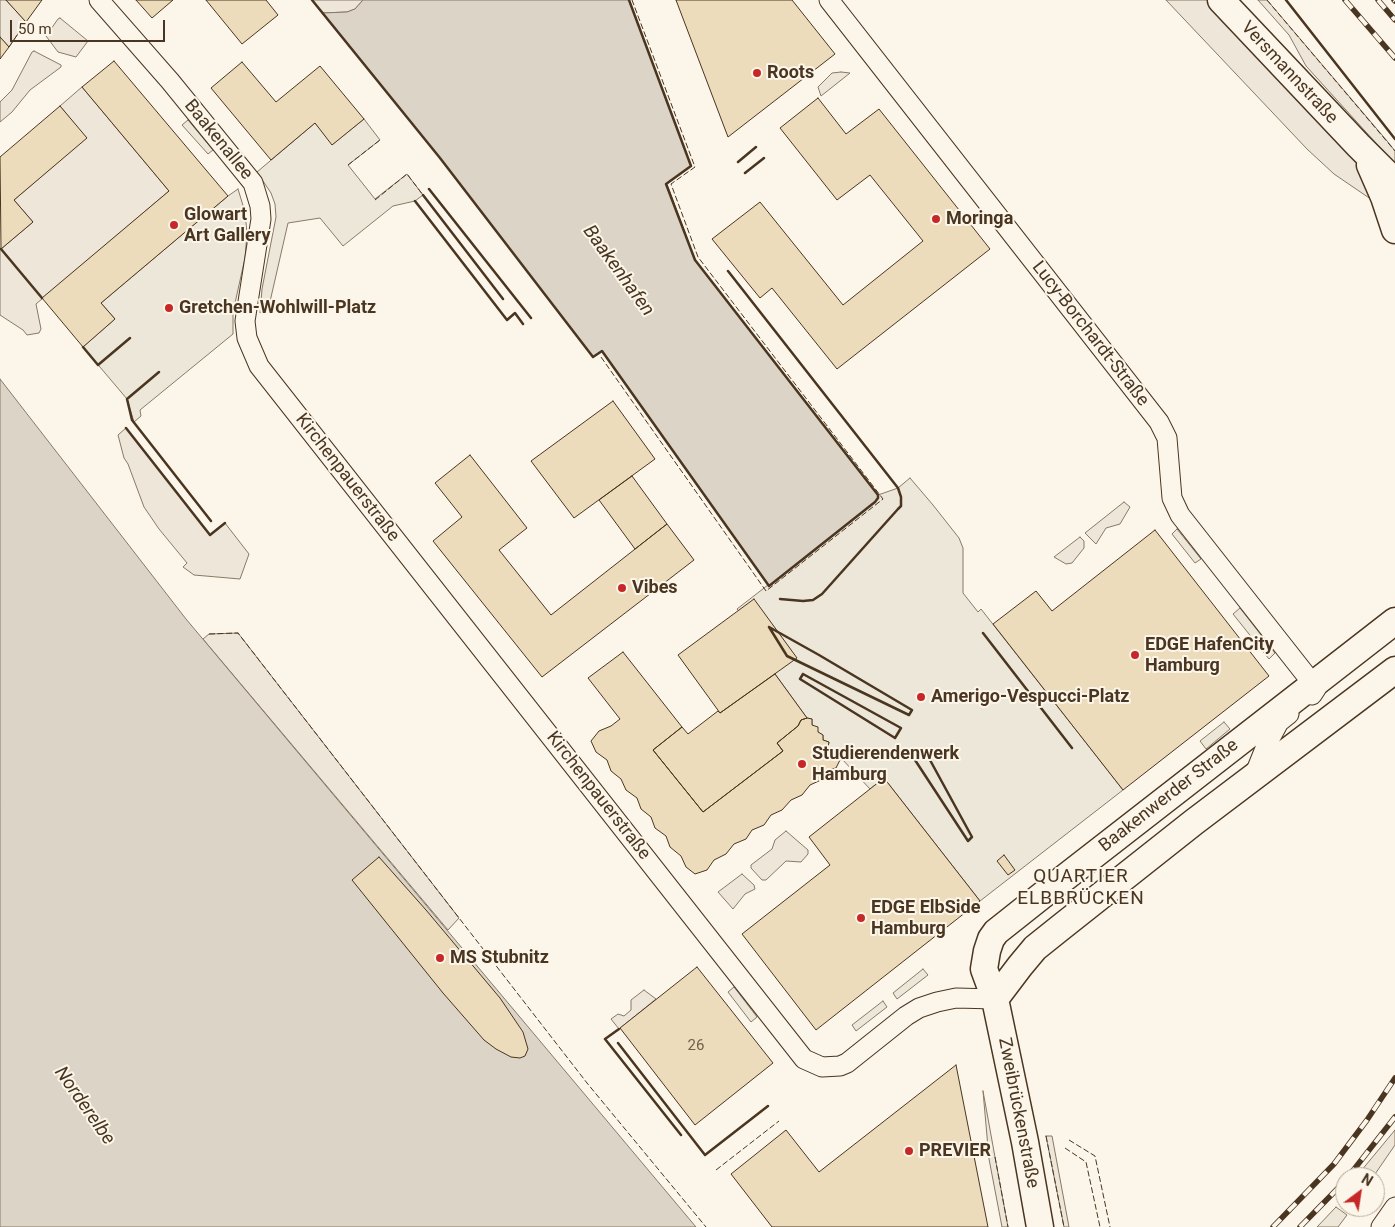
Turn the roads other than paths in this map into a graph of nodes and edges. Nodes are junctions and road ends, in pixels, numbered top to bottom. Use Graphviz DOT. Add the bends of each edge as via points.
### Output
graph roads {
  1 [pos="99,0"];
  2 [pos="829,0"];
  3 [pos="1221,0"];
  4 [pos="1358,145"];
  5 [pos="1395,182"];
  6 [pos="1395,230"];
  7 [pos="259,366"];
  8 [pos="1395,622"];
  9 [pos="1395,670"];
  10 [pos="1313,684"];
  11 [pos="1253,778"];
  12 [pos="995,999"];
  13 [pos="1395,1207"];
  14 [pos="1040,1227"];
  15 [pos="1381,1227"];
  1 -- 7 [label="street, Baakenallee" via="242,167 256,190 260,226 245,321 247,338"];
  2 -- 10 [label="street, Lucy-Borchardt-Straße" via="1160,422 1167,438 1172,498 1180,515"];
  3 -- 4 [label="main road, Versmannstraße"];
  4 -- 5 [label="main road, Versmannstraße"];
  4 -- 6 [label="main road, Versmannstraße" via="1374,172"];
  7 -- 12 [label="street, Kirchenpauerstraße" via="804,1059 822,1067 840,1066 918,1008 956,998"];
  8 -- 10 [label="main road, Baakenwerder Straße"];
  9 -- 11 [label="main road, Baakenwerder Straße"];
  10 -- 11 [label="street, Baakenwerder Straße" via="1314,694 1279,722"];
  10 -- 12 [label="main road, Baakenwerder Straße" via="996,932 988,946 984,969"];
  11 -- 12 [label="main road, Baakenwerder Straße" via="1035,948"];
  12 -- 14 [label="main road, Zweibrückenstraße"];
  13 -- 15 [label="street"];
}
